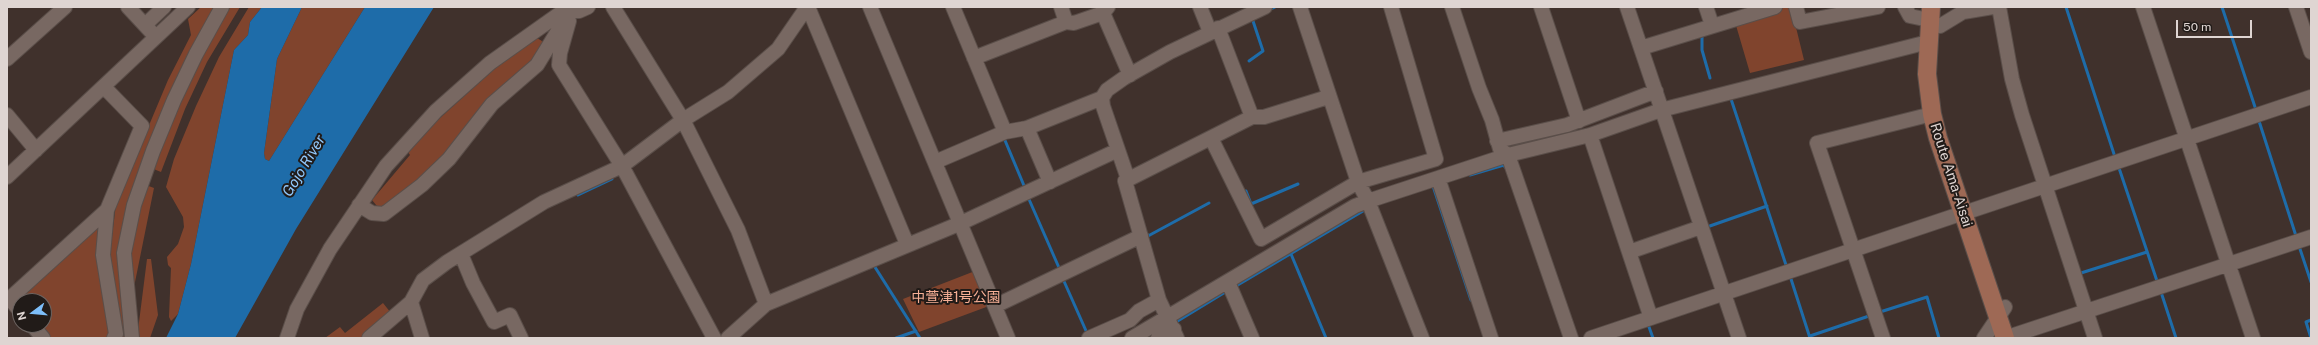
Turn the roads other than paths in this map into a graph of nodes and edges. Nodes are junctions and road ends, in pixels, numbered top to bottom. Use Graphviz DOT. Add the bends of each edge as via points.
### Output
graph roads {
  1 [pos="65,7"];
  2 [pos="128,7"];
  3 [pos="164,7"];
  4 [pos="188,7"];
  5 [pos="222,7"];
  6 [pos="588,7"];
  7 [pos="612,7"];
  8 [pos="808,7"];
  9 [pos="870,7"];
  10 [pos="953,7"];
  11 [pos="1061,7"];
  12 [pos="1200,7"];
  13 [pos="1265,7"];
  14 [pos="1300,7"];
  15 [pos="1391,7"];
  16 [pos="1452,7"];
  17 [pos="1541,7"];
  18 [pos="1627,7"];
  19 [pos="1706,7"];
  20 [pos="1775,7"];
  21 [pos="1796,7"];
  22 [pos="1878,7"];
  23 [pos="1905,7"];
  24 [pos="1942,7"];
  25 [pos="1993,7"];
  26 [pos="1999,7"];
  27 [pos="2143,7"];
  28 [pos="2296,7"];
  29 [pos="567,8"];
  30 [pos="1106,10"];
  31 [pos="1933,18"];
  32 [pos="1066,22"];
  33 [pos="145,25"];
  34 [pos="1712,26"];
  35 [pos="1214,30"];
  36 [pos="155,36"];
  37 [pos="1928,42"];
  38 [pos="1641,48"];
  39 [pos="2311,52"];
  40 [pos="974,58"];
  41 [pos="7,59"];
  42 [pos="1130,75"];
  43 [pos="104,86"];
  44 [pos="1656,91"];
  45 [pos="1328,97"];
  46 [pos="2311,97"];
  47 [pos="1102,98"];
  48 [pos="1661,110"];
  49 [pos="1932,114"];
  50 [pos="7,115"];
  51 [pos="1252,117"];
  52 [pos="683,120"];
  53 [pos="1579,121"];
  54 [pos="1028,128"];
  55 [pos="1005,132"];
  56 [pos="1590,135"];
  57 [pos="1211,138"];
  58 [pos="2188,139"];
  59 [pos="1498,141"];
  60 [pos="36,150"];
  61 [pos="1118,150"];
  62 [pos="1508,155"];
  63 [pos="935,162"];
  64 [pos="622,166"];
  65 [pos="7,177"];
  66 [pos="1438,178"];
  67 [pos="1128,179"];
  68 [pos="1050,182"];
  69 [pos="1358,182"];
  70 [pos="2045,186"];
  71 [pos="1368,201"];
  72 [pos="359,205"];
  73 [pos="107,210"];
  74 [pos="1968,211"];
  75 [pos="960,223"];
  76 [pos="1701,227"];
  77 [pos="1141,236"];
  78 [pos="2311,237"];
  79 [pos="908,244"];
  80 [pos="1853,250"];
  81 [pos="1629,252"];
  82 [pos="461,254"];
  83 [pos="2230,264"];
  84 [pos="1228,282"];
  85 [pos="1724,294"];
  86 [pos="8,300"];
  87 [pos="1159,300"];
  88 [pos="411,302"];
  89 [pos="766,304"];
  90 [pos="996,306"];
  91 [pos="2002,312"];
  92 [pos="2086,312"];
  93 [pos="1651,318"];
  94 [pos="1173,328"];
  95 [pos="2011,337"];
  96 [pos="114,338"];
  97 [pos="132,338"];
  98 [pos="287,338"];
  99 [pos="370,338"];
  100 [pos="422,338"];
  101 [pos="521,338"];
  102 [pos="714,338"];
  103 [pos="728,338"];
  104 [pos="1008,338"];
  105 [pos="1089,338"];
  106 [pos="1132,338"];
  107 [pos="1158,338"];
  108 [pos="1252,338"];
  109 [pos="1422,338"];
  110 [pos="1491,338"];
  111 [pos="1571,338"];
  112 [pos="1591,338"];
  113 [pos="1739,338"];
  114 [pos="1883,338"];
  115 [pos="1984,338"];
  116 [pos="2095,338"];
  117 [pos="2253,338"];
  1 -- 41 [label="street"];
  2 -- 33 [label="street"];
  3 -- 33 [label="street"];
  4 -- 36 [label="street"];
  5 -- 97 [label="street" via="174,100 134,205 124,253"];
  6 -- 29 [label="street" via="579,11"];
  7 -- 52 [label="street"];
  8 -- 52 [label="street" via="778,49 728,92"];
  8 -- 79 [label="street"];
  9 -- 63 [label="street"];
  10 -- 40 [label="street"];
  11 -- 32 [label="street"];
  12 -- 35 [label="street"];
  13 -- 35 [label="street"];
  14 -- 45 [label="street"];
  15 -- 69 [label="street" via="1436,159"];
  16 -- 59 [label="street"];
  17 -- 53 [label="street"];
  18 -- 38 [label="street"];
  19 -- 34 [label="street"];
  20 -- 34 [label="street"];
  21 -- 22 [label="street" via="1800,22"];
  23 -- 31 [label="street" via="1910,16"];
  24 -- 31 [label="main road, Route Ama-Aisai"];
  25 -- 31 [label="street"];
  26 -- 70 [label="street" via="2013,84"];
  27 -- 58 [label="street"];
  28 -- 39 [label="street"];
  29 -- 64 [label="street" via="569,22 559,65"];
  29 -- 72 [label="street" via="490,63 436,111 386,166"];
  29 -- 72 [label="street" via="561,26 537,65 492,104 449,159 384,214 372,212"];
  30 -- 32 [label="street" via="1074,23"];
  30 -- 42 [label="street"];
  31 -- 37 [label="main road, Route Ama-Aisai"];
  31 -- 74 [label="main road, Route Ama-Aisai" via="1942,109"];
  32 -- 40 [label="street"];
  33 -- 36 [label="street"];
  34 -- 38 [label="street"];
  35 -- 42 [label="street"];
  35 -- 51 [label="street"];
  36 -- 43 [label="street"];
  37 -- 48 [label="street"];
  37 -- 49 [label="main road, Route Ama-Aisai" via="1927,74"];
  38 -- 44 [label="street"];
  40 -- 55 [label="street"];
  42 -- 47 [label="street" via="1107,90"];
  43 -- 60 [label="street"];
  43 -- 73 [label="street" via="142,126"];
  44 -- 48 [label="street"];
  44 -- 53 [label="street"];
  45 -- 51 [label="street" via="1264,117"];
  45 -- 69 [label="street"];
  46 -- 58 [label="street"];
  47 -- 54 [label="street"];
  47 -- 61 [label="street"];
  48 -- 56 [label="street"];
  48 -- 76 [label="street"];
  49 -- 74 [label="main road, Route Ama-Aisai" via="1938,138"];
  49 -- 80 [label="street" via="1817,143"];
  50 -- 60 [label="street"];
  51 -- 57 [label="street"];
  52 -- 64 [label="street"];
  52 -- 89 [label="street" via="738,230"];
  53 -- 59 [label="street"];
  54 -- 55 [label="street"];
  54 -- 68 [label="street"];
  55 -- 63 [label="street"];
  56 -- 62 [label="street"];
  56 -- 81 [label="street"];
  57 -- 67 [label="street"];
  57 -- 69 [label="street" via="1261,239"];
  58 -- 70 [label="street"];
  58 -- 83 [label="street"];
  59 -- 62 [label="street" via="1500,149"];
  60 -- 65 [label="street"];
  61 -- 67 [label="street"];
  61 -- 68 [label="street"];
  62 -- 66 [label="street"];
  62 -- 111 [label="street"];
  63 -- 75 [label="street"];
  64 -- 82 [label="street" via="544,202"];
  64 -- 102 [label="street"];
  66 -- 71 [label="street"];
  66 -- 110 [label="street"];
  67 -- 77 [label="street" via="1125,181"];
  68 -- 75 [label="street"];
  69 -- 71 [label="street"];
  70 -- 74 [label="street"];
  70 -- 92 [label="street"];
  71 -- 84 [label="street" via="1355,206"];
  71 -- 109 [label="street"];
  72 -- 98 [label="street" via="330,248 307,289"];
  73 -- 86 [label="street"];
  73 -- 96 [label="street" via="103,255 116,334"];
  74 -- 80 [label="street"];
  74 -- 91 [label="main road, Route Ama-Aisai"];
  75 -- 79 [label="street"];
  75 -- 90 [label="street"];
  76 -- 81 [label="street"];
  76 -- 85 [label="street"];
  77 -- 87 [label="street"];
  77 -- 90 [label="street"];
  78 -- 83 [label="street"];
  79 -- 89 [label="street"];
  80 -- 85 [label="street"];
  80 -- 114 [label="street"];
  81 -- 93 [label="street"];
  82 -- 88 [label="street" via="423,280"];
  82 -- 101 [label="street" via="494,322 510,315"];
  83 -- 92 [label="street"];
  83 -- 117 [label="street"];
  84 -- 94 [label="street"];
  84 -- 108 [label="street"];
  85 -- 93 [label="street"];
  85 -- 113 [label="street"];
  87 -- 94 [label="street"];
  87 -- 105 [label="street" via="1139,311 1130,320"];
  88 -- 99 [label="street"];
  88 -- 100 [label="street"];
  89 -- 103 [label="street"];
  90 -- 104 [label="street"];
  91 -- 95 [label="main road, Route Ama-Aisai"];
  91 -- 115 [label="street"];
  92 -- 95 [label="street"];
  92 -- 116 [label="street"];
  93 -- 112 [label="street"];
  94 -- 106 [label="street"];
  94 -- 107 [label="street"];
}
